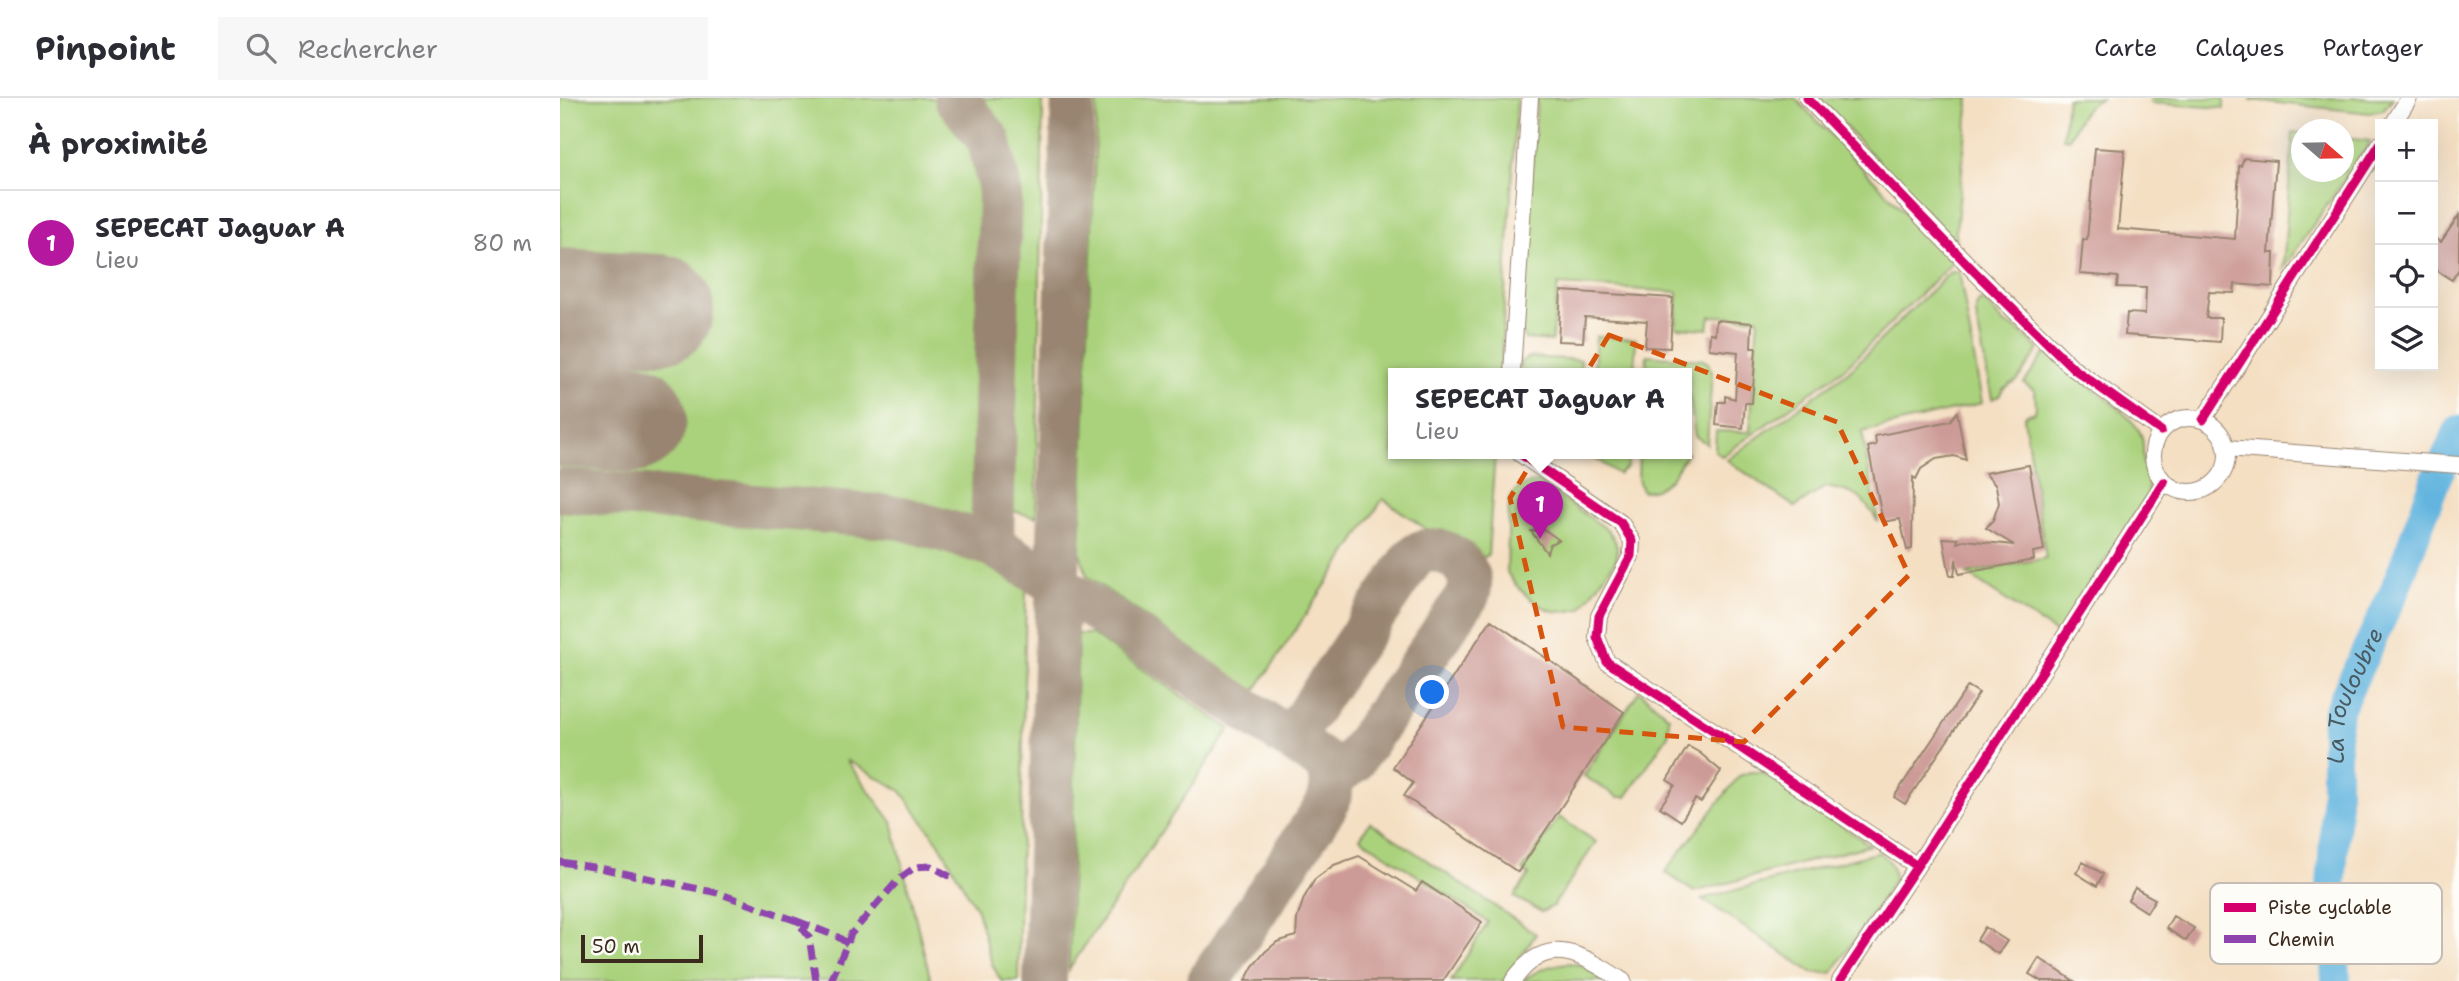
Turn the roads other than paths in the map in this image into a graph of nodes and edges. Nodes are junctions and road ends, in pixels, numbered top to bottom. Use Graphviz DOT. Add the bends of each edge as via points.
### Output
graph roads {
  1 [pos="1530,98"];
  2 [pos="1807,98"];
  3 [pos="2409,98"];
  4 [pos="2396,119"];
  5 [pos="2375,152"];
  6 [pos="1512,368"];
  7 [pos="2203,420"];
  8 [pos="2161,431"];
  9 [pos="2226,448"];
  10 [pos="1528,459"];
  11 [pos="2459,466"];
  12 [pos="2164,482"];
  13 [pos="1917,866"];
  14 [pos="1513,981"];
  15 [pos="1623,981"];
  16 [pos="1840,981"];
  1 -- 6 [label="street"];
  2 -- 8 [label="street" via="2074,369"];
  3 -- 4 [label="street"];
  5 -- 7 [label="street"];
  7 -- 8 [label="street" via="2180,418"];
  7 -- 9 [label="street" via="2222,436"];
  8 -- 12 [label="street" via="2152,452"];
  9 -- 11 [label="street"];
  9 -- 12 [label="street" via="2223,471 2207,488 2184,492"];
  10 -- 13 [label="street" via="1620,523 1632,541 1631,556 1598,616 1597,637 1608,662"];
  12 -- 13 [label="street"];
  13 -- 16 [label="street"];
  14 -- 15 [label="street" via="1547,952 1567,951"];
}
